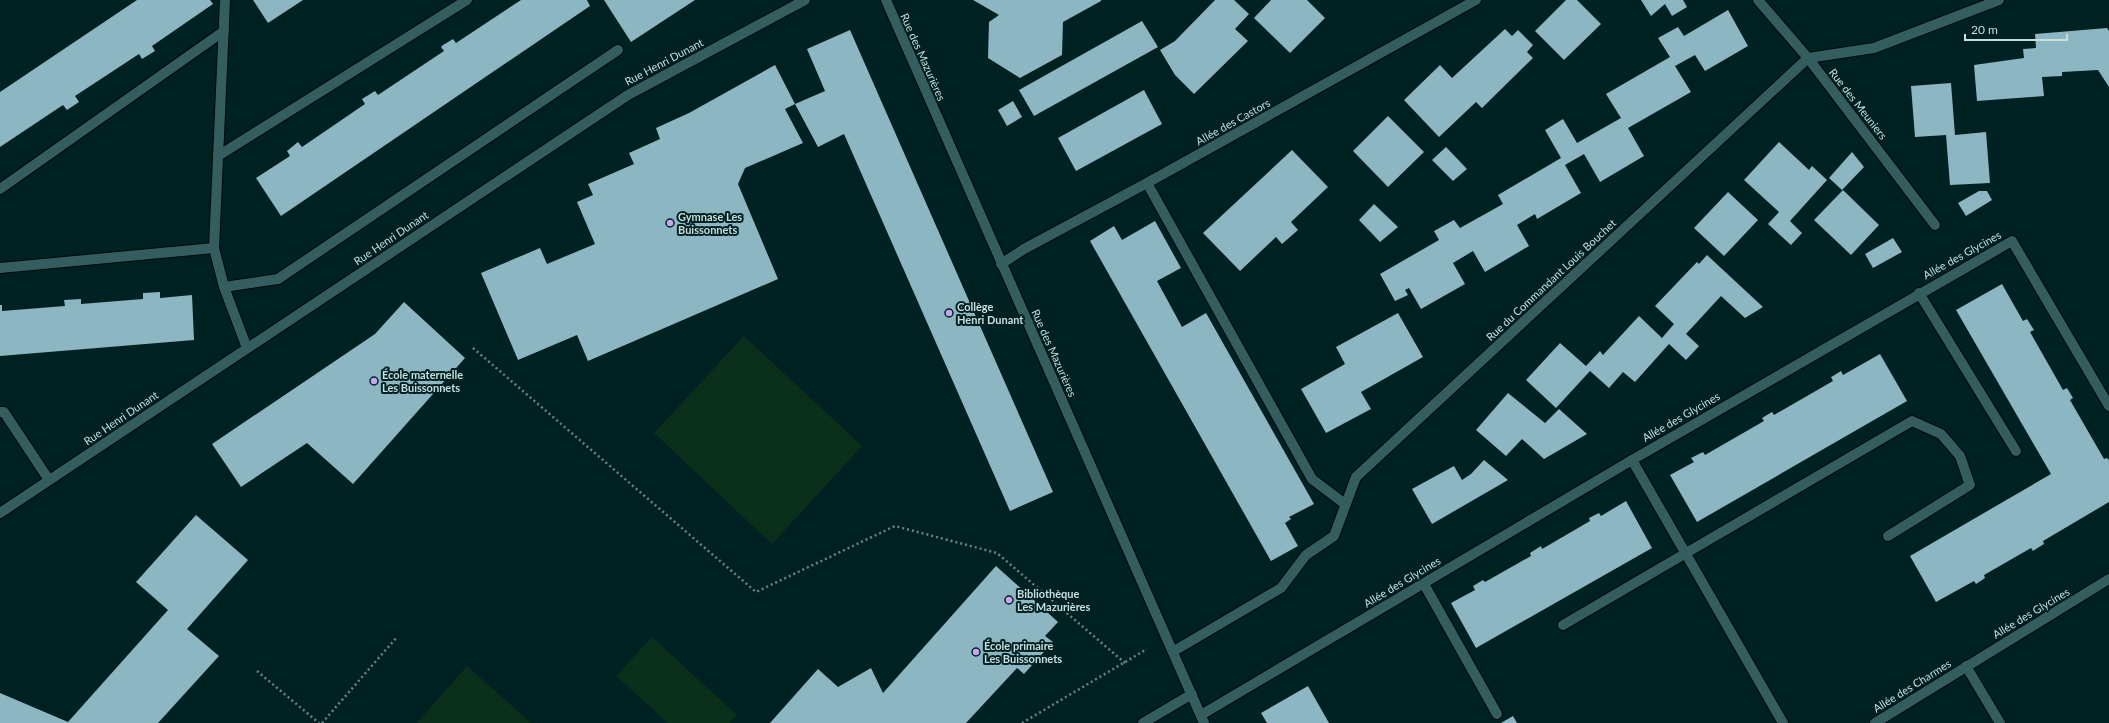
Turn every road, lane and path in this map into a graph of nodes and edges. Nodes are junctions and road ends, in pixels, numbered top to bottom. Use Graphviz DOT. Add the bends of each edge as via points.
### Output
graph roads {
  1 [pos="225,0"];
  2 [pos="467,0"];
  3 [pos="805,0"];
  4 [pos="886,0"];
  5 [pos="1476,0"];
  6 [pos="1758,0"];
  7 [pos="1999,0"];
  8 [pos="224,31"];
  9 [pos="618,50"];
  10 [pos="1808,58"];
  11 [pos="218,156"];
  12 [pos="1147,183"];
  13 [pos="0,189"];
  14 [pos="1936,225"];
  15 [pos="214,248"];
  16 [pos="1001,264"];
  17 [pos="0,268"];
  18 [pos="224,287"];
  19 [pos="1919,293"];
  20 [pos="247,348"];
  21 [pos="473,348"];
  22 [pos="2109,406"];
  23 [pos="0,412"];
  24 [pos="2016,451"];
  25 [pos="1632,460"];
  26 [pos="49,480"];
  27 [pos="1345,504"];
  28 [pos="0,513"];
  29 [pos="1888,536"];
  30 [pos="1684,553"];
  31 [pos="2109,579"];
  32 [pos="1424,584"];
  33 [pos="1563,625"];
  34 [pos="397,637"];
  35 [pos="1168,637"];
  36 [pos="1174,650"];
  37 [pos="1125,663"];
  38 [pos="1966,666"];
  39 [pos="257,671"];
  40 [pos="1192,694"];
  41 [pos="1497,714"];
  42 [pos="1202,719"];
  43 [pos="321,723"];
  44 [pos="1022,723"];
  45 [pos="1143,723"];
  46 [pos="1783,723"];
  47 [pos="1875,723"];
  48 [pos="2000,723"];
  1 -- 8 [label="street"];
  2 -- 11 [label="street"];
  3 -- 20 [label="street, Rue Henri Dunant" via="628,95"];
  4 -- 16 [label="street, Rue des Mazurières"];
  5 -- 12 [label="street, Allée des Castors"];
  6 -- 10 [label="street, Rue des Meuniers"];
  7 -- 10 [label="street" via="1874,48"];
  8 -- 11 [label="street"];
  8 -- 13 [label="street"];
  9 -- 18 [label="street" via="278,279"];
  10 -- 14 [label="street, Rue des Meuniers"];
  10 -- 27 [label="street, Rue du Commandant Louis Bouchet" via="1356,477"];
  11 -- 15 [label="street"];
  12 -- 16 [label="street, Allée des Castors"];
  12 -- 27 [label="street" via="1312,479"];
  15 -- 17 [label="street"];
  15 -- 18 [label="street"];
  16 -- 35 [label="street, Rue des Mazurières"];
  18 -- 20 [label="street"];
  19 -- 22 [label="street, Allée des Glycines" via="2012,241"];
  19 -- 24 [label="street"];
  19 -- 25 [label="street, Allée des Glycines"];
  20 -- 26 [label="street, Rue Henri Dunant"];
  21 -- 37 [label="path" via="756,592 895,526 997,553"];
  23 -- 26 [label="street" via="4,412"];
  25 -- 30 [label="street"];
  25 -- 32 [label="street, Allée des Glycines"];
  26 -- 28 [label="street, Rue Henri Dunant"];
  27 -- 36 [label="street, Rue du Commandant Louis Bouchet" via="1334,536 1306,555 1281,588"];
  29 -- 30 [label="street" via="1970,485 1960,456 1941,434 1912,421"];
  30 -- 33 [label="street"];
  30 -- 46 [label="street"];
  31 -- 38 [label="street, Allée des Glycines"];
  32 -- 41 [label="street"];
  32 -- 42 [label="street, Allée des Glycines"];
  34 -- 43 [label="path"];
  35 -- 36 [label="street, Rue des Mazurières"];
  35 -- 37 [label="path"];
  36 -- 40 [label="street, Rue des Mazurières"];
  37 -- 44 [label="path"];
  38 -- 47 [label="street, Allée des Charmes"];
  38 -- 48 [label="street, Allée des Charmes"];
  39 -- 43 [label="path"];
  40 -- 42 [label="street, Rue des Mazurières"];
  40 -- 45 [label="street"];
}
